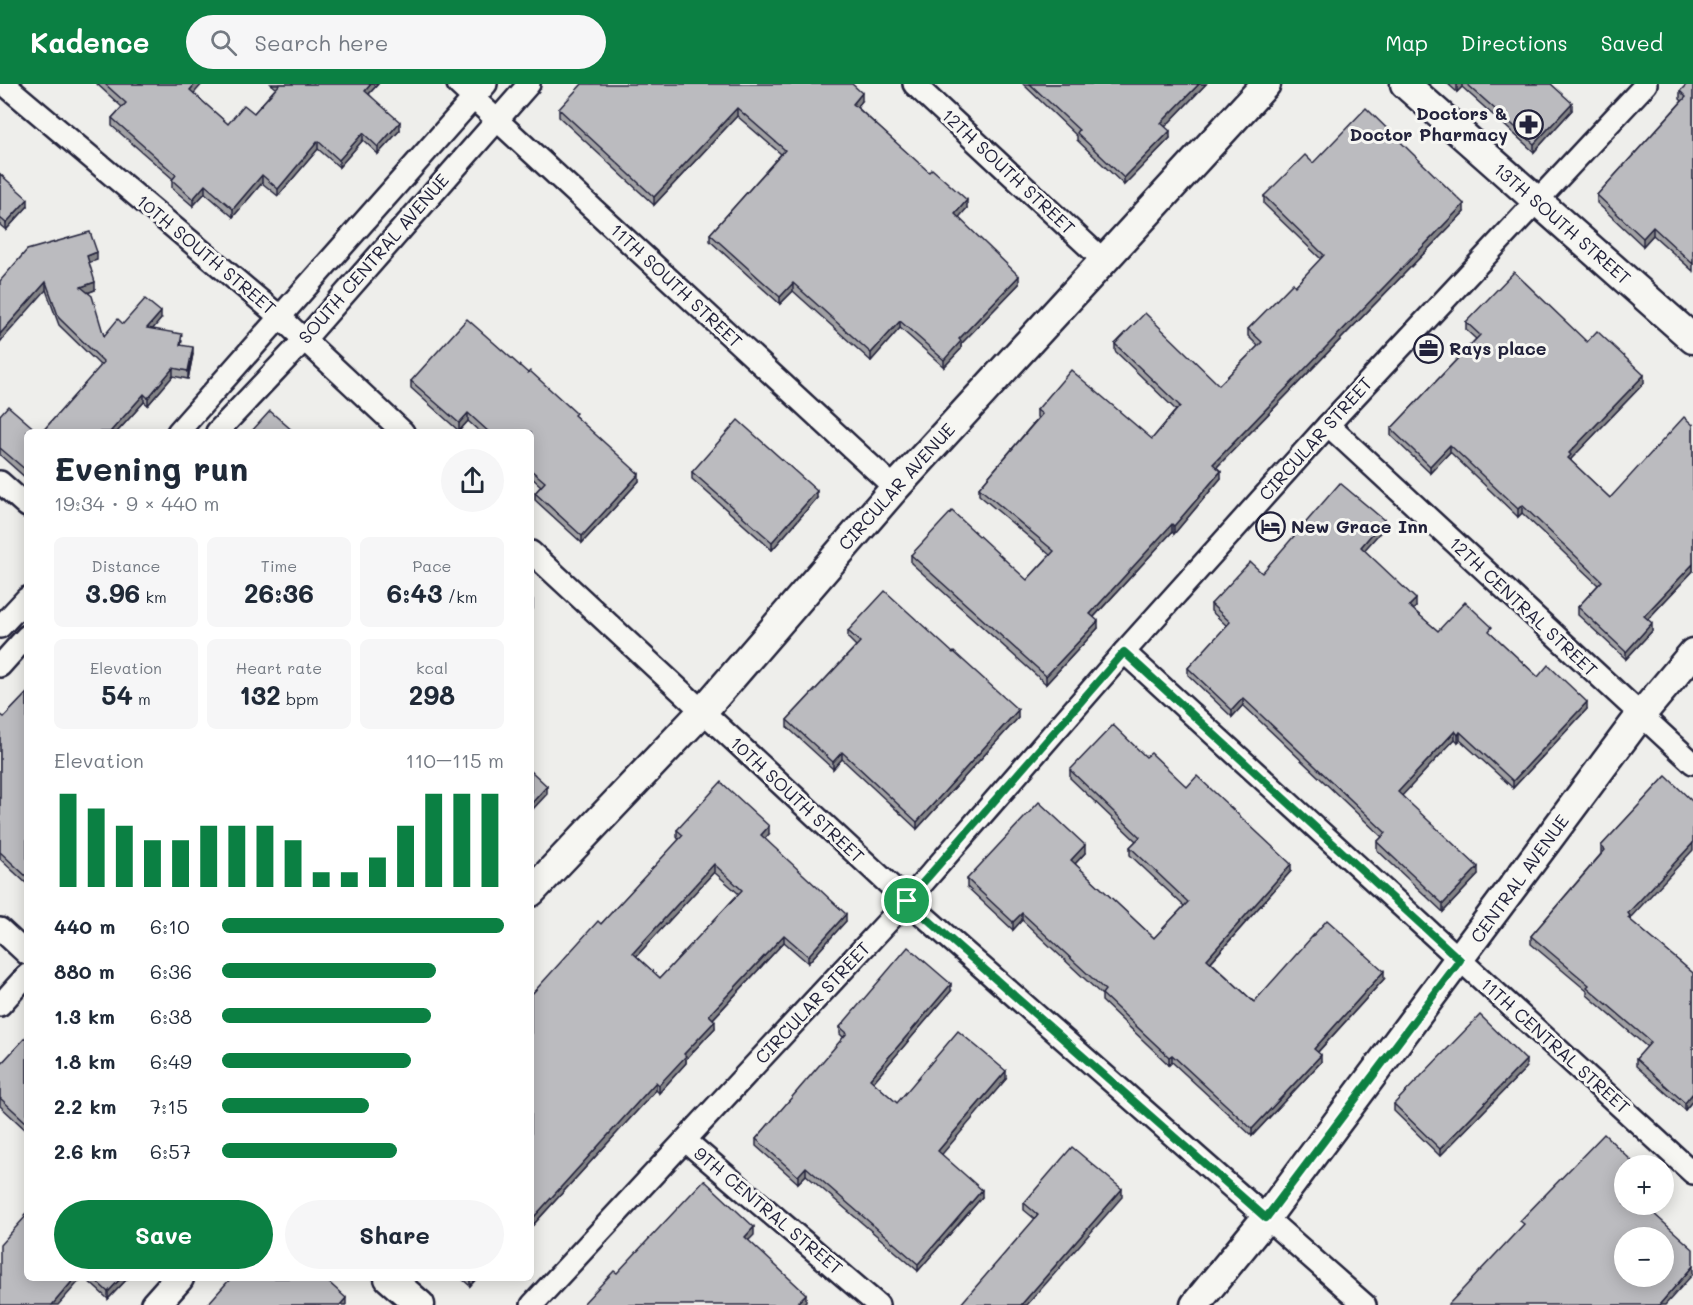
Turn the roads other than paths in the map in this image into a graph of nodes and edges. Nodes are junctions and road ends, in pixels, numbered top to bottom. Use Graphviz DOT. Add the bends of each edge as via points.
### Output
graph roads {
  1 [pos="4,84"];
  2 [pos="529,84"];
  3 [pos="914,84"];
  4 [pos="1266,84"];
  5 [pos="1405,84"];
  6 [pos="1646,84"];
  7 [pos="472,89"];
  8 [pos="496,120"];
  9 [pos="1536,201"];
  10 [pos="1103,260"];
  11 [pos="280,317"];
  12 [pos="304,339"];
  13 [pos="1693,339"];
  14 [pos="1328,425"];
  15 [pos="181,429"];
  16 [pos="220,429"];
  17 [pos="400,429"];
  18 [pos="0,482"];
  19 [pos="895,488"];
  20 [pos="24,503"];
  21 [pos="534,555"];
  22 [pos="24,601"];
  23 [pos="0,627"];
  24 [pos="24,639"];
  25 [pos="1124,652"];
  26 [pos="1693,652"];
  27 [pos="0,666"];
  28 [pos="702,712"];
  29 [pos="1640,716"];
  30 [pos="1693,763"];
  31 [pos="534,889"];
  32 [pos="907,901"];
  33 [pos="0,929"];
  34 [pos="24,951"];
  35 [pos="1460,960"];
  36 [pos="24,978"];
  37 [pos="0,1005"];
  38 [pos="686,1141"];
  39 [pos="1693,1173"];
  40 [pos="1266,1218"];
  41 [pos="176,1281"];
  42 [pos="392,1281"];
  43 [pos="155,1305"];
  44 [pos="420,1305"];
  45 [pos="532,1305"];
  46 [pos="878,1305"];
  47 [pos="1195,1305"];
  48 [pos="1365,1305"];
  1 -- 11 [label="street, 10TH SOUTH STREET"];
  2 -- 8 [label="street, SOUTH CENTRAL AVENUE"];
  3 -- 10 [label="street, 12TH SOUTH STREET"];
  4 -- 10 [label="street, CIRCULAR AVENUE"];
  5 -- 9 [label="street, 13TH SOUTH STREET"];
  6 -- 9 [label="street, CIRCULAR STREET"];
  7 -- 8 [label="street, 11TH SOUTH STREET"];
  7 -- 11 [label="street"];
  8 -- 12 [label="street, SOUTH CENTRAL AVENUE"];
  8 -- 19 [label="street, 11TH SOUTH STREET"];
  9 -- 13 [label="street, 13TH SOUTH STREET"];
  9 -- 14 [label="street, CIRCULAR STREET"];
  10 -- 19 [label="street, CIRCULAR AVENUE"];
  11 -- 12 [label="street, 10TH SOUTH STREET"];
  11 -- 15 [label="street"];
  12 -- 16 [label="street, SOUTH CENTRAL AVENUE"];
  12 -- 17 [label="street, 10TH SOUTH STREET"];
  14 -- 25 [label="street, CIRCULAR STREET"];
  14 -- 29 [label="street, 12TH CENTRAL STREET"];
  18 -- 20 [label="street"];
  19 -- 28 [label="street, CIRCULAR AVENUE"];
  21 -- 28 [label="street, 10TH SOUTH STREET"];
  22 -- 23 [label="street"];
  24 -- 27 [label="street"];
  25 -- 32 [label="street, CIRCULAR STREET"];
  25 -- 35 [label="street, 11TH CENTRAL STREET"];
  26 -- 29 [label="street, CENTRAL AVENUE"];
  28 -- 31 [label="street, CIRCULAR AVENUE"];
  28 -- 32 [label="street, 10TH SOUTH STREET"];
  29 -- 30 [label="street, 12TH CENTRAL STREET"];
  29 -- 35 [label="street, CENTRAL AVENUE"];
  32 -- 38 [label="street, CIRCULAR STREET"];
  32 -- 40 [label="street, 10TH SOUTH STREET"];
  33 -- 34 [label="street"];
  35 -- 39 [label="street, 11TH CENTRAL STREET"];
  35 -- 40 [label="street, CENTRAL AVENUE"];
  36 -- 37 [label="street"];
  38 -- 45 [label="street, CIRCULAR STREET"];
  38 -- 46 [label="street, 9TH CENTRAL STREET"];
  40 -- 47 [label="street, CENTRAL AVENUE"];
  40 -- 48 [label="street, 10TH SOUTH STREET"];
  41 -- 43 [label="street"];
  42 -- 44 [label="street"];
}
